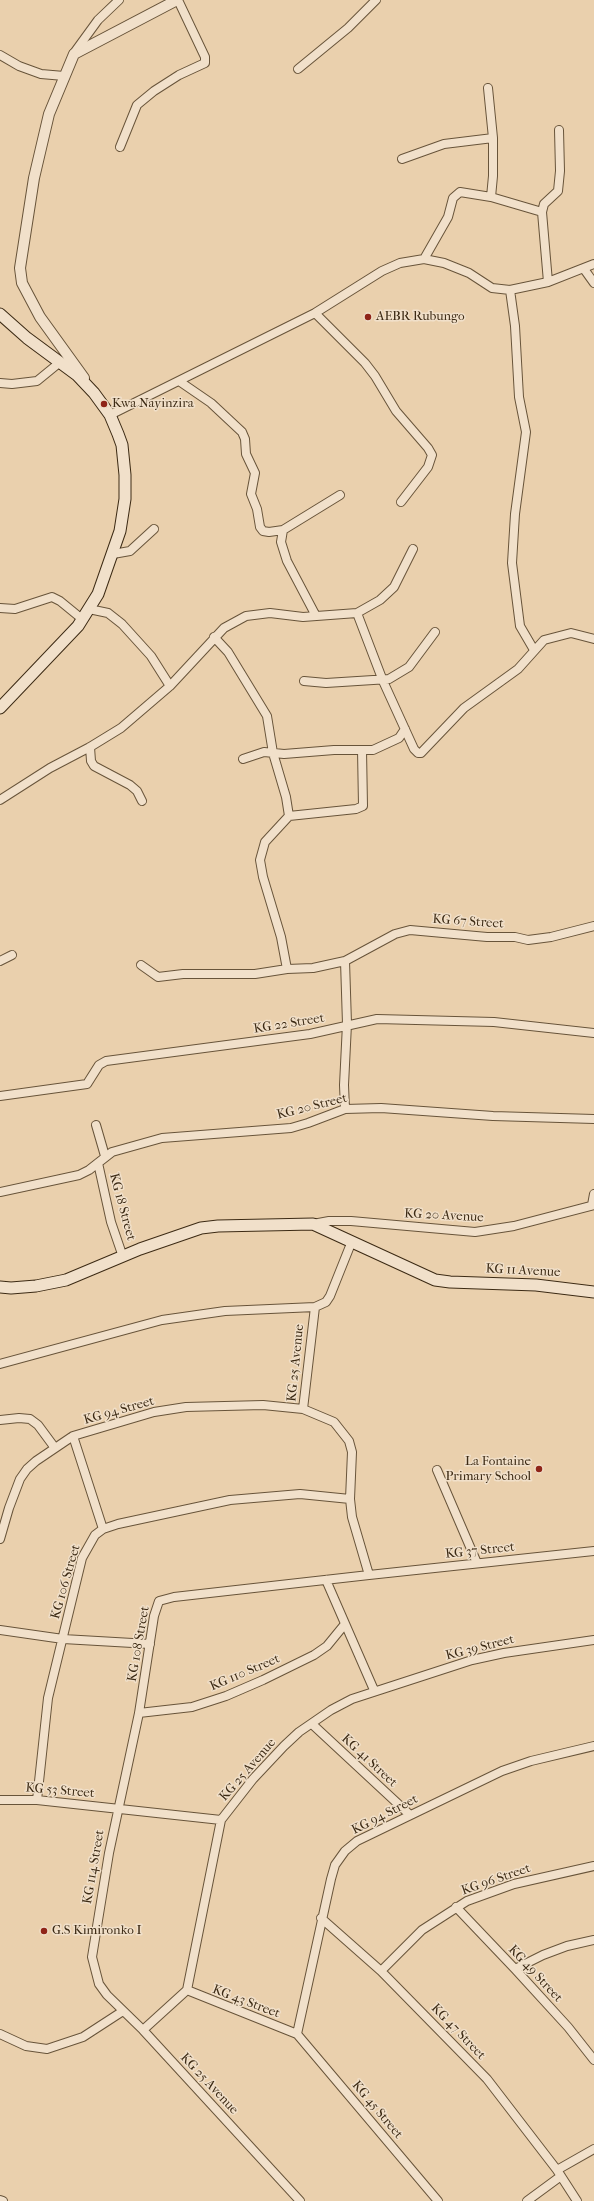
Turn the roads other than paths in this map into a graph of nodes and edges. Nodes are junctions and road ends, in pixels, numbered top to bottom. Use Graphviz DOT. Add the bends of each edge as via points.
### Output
graph roads {
  1 [pos="119,0"];
  2 [pos="178,0"];
  3 [pos="376,0"];
  4 [pos="74,54"];
  5 [pos="0,55"];
  6 [pos="298,69"];
  7 [pos="64,76"];
  8 [pos="488,88"];
  9 [pos="560,130"];
  10 [pos="493,138"];
  11 [pos="120,147"];
  12 [pos="402,159"];
  13 [pos="490,197"];
  14 [pos="542,212"];
  15 [pos="424,259"];
  16 [pos="594,264"];
  17 [pos="584,269"];
  18 [pos="548,282"];
  19 [pos="594,283"];
  20 [pos="510,290"];
  21 [pos="315,313"];
  22 [pos="0,314"];
  23 [pos="59,363"];
  24 [pos="179,381"];
  25 [pos="0,383"];
  26 [pos="94,393"];
  27 [pos="110,415"];
  28 [pos="340,495"];
  29 [pos="401,502"];
  30 [pos="154,529"];
  31 [pos="283,530"];
  32 [pos="413,549"];
  33 [pos="113,554"];
  34 [pos="0,608"];
  35 [pos="89,609"];
  36 [pos="357,613"];
  37 [pos="316,616"];
  38 [pos="82,619"];
  39 [pos="435,632"];
  40 [pos="214,637"];
  41 [pos="594,639"];
  42 [pos="534,650"];
  43 [pos="304,681"];
  44 [pos="383,681"];
  45 [pos="170,686"];
  46 [pos="0,708"];
  47 [pos="405,728"];
  48 [pos="90,748"];
  49 [pos="362,750"];
  50 [pos="273,752"];
  51 [pos="243,759"];
  52 [pos="0,800"];
  53 [pos="142,802"];
  54 [pos="289,816"];
  55 [pos="594,926"];
  56 [pos="12,955"];
  57 [pos="0,961"];
  58 [pos="345,961"];
  59 [pos="141,965"];
  60 [pos="287,969"];
  61 [pos="347,1024"];
  62 [pos="594,1033"];
  63 [pos="0,1096"];
  64 [pos="345,1109"];
  65 [pos="594,1118"];
  66 [pos="96,1125"];
  67 [pos="104,1156"];
  68 [pos="98,1163"];
  69 [pos="0,1192"];
  70 [pos="594,1194"];
  71 [pos="593,1205"];
  72 [pos="313,1224"];
  73 [pos="352,1242"];
  74 [pos="123,1257"];
  75 [pos="0,1287"];
  76 [pos="594,1292"];
  77 [pos="315,1307"];
  78 [pos="0,1364"];
  79 [pos="303,1409"];
  80 [pos="0,1420"];
  81 [pos="73,1436"];
  82 [pos="55,1448"];
  83 [pos="437,1470"];
  84 [pos="350,1499"];
  85 [pos="103,1529"];
  86 [pos="0,1539"];
  87 [pos="594,1551"];
  88 [pos="477,1563"];
  89 [pos="369,1575"];
  90 [pos="326,1580"];
  91 [pos="345,1624"];
  92 [pos="0,1630"];
  93 [pos="63,1639"];
  94 [pos="594,1640"];
  95 [pos="150,1644"];
  96 [pos="374,1690"];
  97 [pos="139,1713"];
  98 [pos="312,1724"];
  99 [pos="594,1746"];
  100 [pos="0,1800"];
  101 [pos="37,1800"];
  102 [pos="117,1809"];
  103 [pos="410,1815"];
  104 [pos="221,1820"];
  105 [pos="594,1866"];
  106 [pos="456,1907"];
  107 [pos="321,1918"];
  108 [pos="594,1940"];
  109 [pos="515,1969"];
  110 [pos="381,1971"];
  111 [pos="187,1990"];
  112 [pos="123,2011"];
  113 [pos="143,2030"];
  114 [pos="0,2034"];
  115 [pos="297,2034"];
  116 [pos="594,2060"];
  117 [pos="594,2149"];
  118 [pos="559,2173"];
  119 [pos="0,2200"];
  120 [pos="3,2201"];
  121 [pos="300,2201"];
  122 [pos="438,2201"];
  123 [pos="527,2201"];
  124 [pos="577,2201"];
  1 -- 4 [label="street" via="98,20"];
  2 -- 4 [label="street"];
  2 -- 11 [label="street" via="205,57 205,64 179,75 137,105"];
  3 -- 6 [label="street" via="348,28"];
  4 -- 7 [label="street"];
  5 -- 7 [label="street" via="41,74"];
  7 -- 26 [label="street" via="49,114 34,178 20,268 23,286 40,317"];
  8 -- 10 [label="street"];
  9 -- 14 [label="street" via="558,191 544,204"];
  10 -- 12 [label="street" via="444,144"];
  10 -- 13 [label="street"];
  13 -- 14 [label="street"];
  13 -- 15 [label="street" via="460,192 456,194 448,217"];
  14 -- 18 [label="street"];
  15 -- 20 [label="street" via="444,263 469,273 492,288"];
  15 -- 21 [label="street" via="400,262"];
  16 -- 17 [label="street"];
  17 -- 18 [label="street"];
  17 -- 19 [label="street"];
  18 -- 20 [label="street"];
  20 -- 42 [label="street" via="519,398 526,432 515,514 512,563 520,626"];
  21 -- 24 [label="street"];
  21 -- 29 [label="street" via="365,363 396,411 432,455 428,467"];
  22 -- 23 [label="main road"];
  23 -- 25 [label="street" via="37,381"];
  23 -- 26 [label="main road" via="77,375"];
  24 -- 27 [label="street"];
  24 -- 31 [label="street" via="211,403 242,432 246,454 255,473 251,494 260,527 263,531 269,532"];
  26 -- 27 [label="main road"];
  27 -- 33 [label="main road" via="122,445 125,475 120,531"];
  28 -- 31 [label="street"];
  30 -- 33 [label="street" via="130,551"];
  31 -- 37 [label="street" via="281,542 287,561"];
  32 -- 36 [label="street" via="394,587 380,600"];
  33 -- 35 [label="main road" via="98,594"];
  34 -- 38 [label="street" via="15,609 52,597"];
  35 -- 38 [label="main road"];
  35 -- 45 [label="street" via="108,613 122,624 151,656"];
  36 -- 37 [label="street"];
  36 -- 44 [label="street"];
  37 -- 40 [label="street" via="270,613 246,616 224,628"];
  38 -- 46 [label="main road" via="53,654"];
  39 -- 44 [label="street" via="409,667"];
  40 -- 45 [label="street"];
  40 -- 50 [label="street" via="228,652 262,705 267,716"];
  41 -- 42 [label="street" via="580,634 562,634 544,640"];
  42 -- 47 [label="street" via="518,669 464,708 420,753 414,749"];
  43 -- 44 [label="street"];
  44 -- 47 [label="street"];
  45 -- 48 [label="street" via="120,728"];
  47 -- 49 [label="street" via="399,738 387,746"];
  48 -- 52 [label="street" via="50,768"];
  48 -- 53 [label="street" via="94,766 130,785 137,791"];
  49 -- 50 [label="street" via="284,754"];
  49 -- 54 [label="street" via="363,806 356,809"];
  50 -- 51 [label="street" via="264,752"];
  50 -- 54 [label="street"];
  54 -- 60 [label="street" via="265,842 260,860"];
  55 -- 58 [label="street, KG 67 Street" via="528,940 410,930 395,934"];
  56 -- 57 [label="street"];
  58 -- 60 [label="street, KG 67 Street" via="313,968"];
  58 -- 61 [label="street"];
  59 -- 60 [label="street, KG 67 Street" via="158,977 183,974 255,974"];
  61 -- 62 [label="street, KG 22 Street" via="378,1019 494,1022"];
  61 -- 63 [label="street, KG 22 Street" via="310,1034 106,1061 99,1065 87,1084"];
  61 -- 64 [label="street"];
  64 -- 65 [label="street, KG 20 Street" via="381,1108 493,1116"];
  64 -- 67 [label="street, KG 20 Street" via="291,1128 168,1137 121,1148"];
  66 -- 67 [label="street, KG 18 Street"];
  67 -- 68 [label="street, KG 20 Street"];
  68 -- 69 [label="street, KG 20 Street" via="79,1175"];
  68 -- 74 [label="street, KG 18 Street" via="111,1222"];
  70 -- 71 [label="street"];
  71 -- 72 [label="street, KG 20 Avenue" via="514,1226 475,1232 351,1222 329,1221"];
  72 -- 73 [label="main road, KG 11 Avenue"];
  72 -- 74 [label="main road" via="201,1228"];
  73 -- 76 [label="main road, KG 11 Avenue" via="425,1276 450,1282 536,1285"];
  73 -- 77 [label="street, KG 25 Avenue" via="330,1296 326,1302"];
  74 -- 75 [label="main road" via="66,1280 36,1286"];
  77 -- 78 [label="street" via="225,1311 162,1320"];
  77 -- 79 [label="street, KG 25 Avenue"];
  79 -- 81 [label="street, KG 94 Street" via="263,1405 186,1407 154,1412"];
  79 -- 84 [label="street, KG 25 Avenue" via="334,1422 348,1441 352,1452"];
  80 -- 82 [label="street" via="30,1419 38,1425"];
  81 -- 82 [label="street, KG 94 Street"];
  81 -- 85 [label="street"];
  82 -- 86 [label="street, KG 94 Street" via="36,1461 20,1479"];
  83 -- 88 [label="street"];
  84 -- 85 [label="street" via="300,1494 264,1496 166,1513"];
  84 -- 89 [label="street, KG 25 Avenue" via="355,1530"];
  85 -- 93 [label="street, KG 106 Street" via="95,1535 82,1558"];
  87 -- 88 [label="street, KG 37 Street"];
  88 -- 89 [label="street, KG 37 Street"];
  89 -- 90 [label="street"];
  90 -- 91 [label="street"];
  90 -- 95 [label="street, KG 108 Street" via="164,1599 157,1605"];
  91 -- 96 [label="street"];
  91 -- 97 [label="street, KG 110 Street" via="327,1646 314,1655 226,1696 192,1707"];
  92 -- 93 [label="street"];
  93 -- 95 [label="street"];
  93 -- 101 [label="street, KG 106 Street" via="48,1698"];
  94 -- 96 [label="street, KG 39 Street" via="472,1660"];
  95 -- 97 [label="street, KG 108 Street"];
  96 -- 98 [label="street, KG 25 Avenue" via="341,1704"];
  97 -- 102 [label="street, KG 108 Street"];
  98 -- 103 [label="street, KG 41 Street"];
  98 -- 104 [label="street, KG 25 Avenue" via="273,1756"];
  99 -- 103 [label="street, KG 94 Street" via="531,1761 502,1771"];
  100 -- 101 [label="street, KG 53 Street"];
  101 -- 102 [label="street, KG 53 Street"];
  102 -- 104 [label="street, KG 53 Street"];
  102 -- 112 [label="street, KG 114 Street" via="92,1957 99,1984"];
  103 -- 107 [label="street, KG 94 Street" via="357,1841 345,1851 335,1865"];
  104 -- 111 [label="street, KG 25 Avenue"];
  105 -- 106 [label="street, KG 96 Street" via="514,1884"];
  106 -- 109 [label="street, KG 49 Street"];
  106 -- 110 [label="street, KG 96 Street" via="422,1930"];
  107 -- 110 [label="street, KG 47 Street"];
  107 -- 115 [label="street, KG 94 Street"];
  108 -- 109 [label="street" via="549,1952"];
  109 -- 116 [label="street, KG 49 Street"];
  110 -- 118 [label="street, KG 47 Street" via="487,2079"];
  111 -- 113 [label="street"];
  111 -- 115 [label="street, KG 43 Street"];
  112 -- 113 [label="street, KG 114 Street"];
  112 -- 114 [label="street" via="83,2037 47,2049 26,2046"];
  113 -- 121 [label="street, KG 25 Avenue"];
  115 -- 122 [label="street, KG 45 Street"];
  117 -- 118 [label="street"];
  118 -- 123 [label="street"];
  118 -- 124 [label="street, KG 47 Street"];
  119 -- 120 [label="street"];
}
